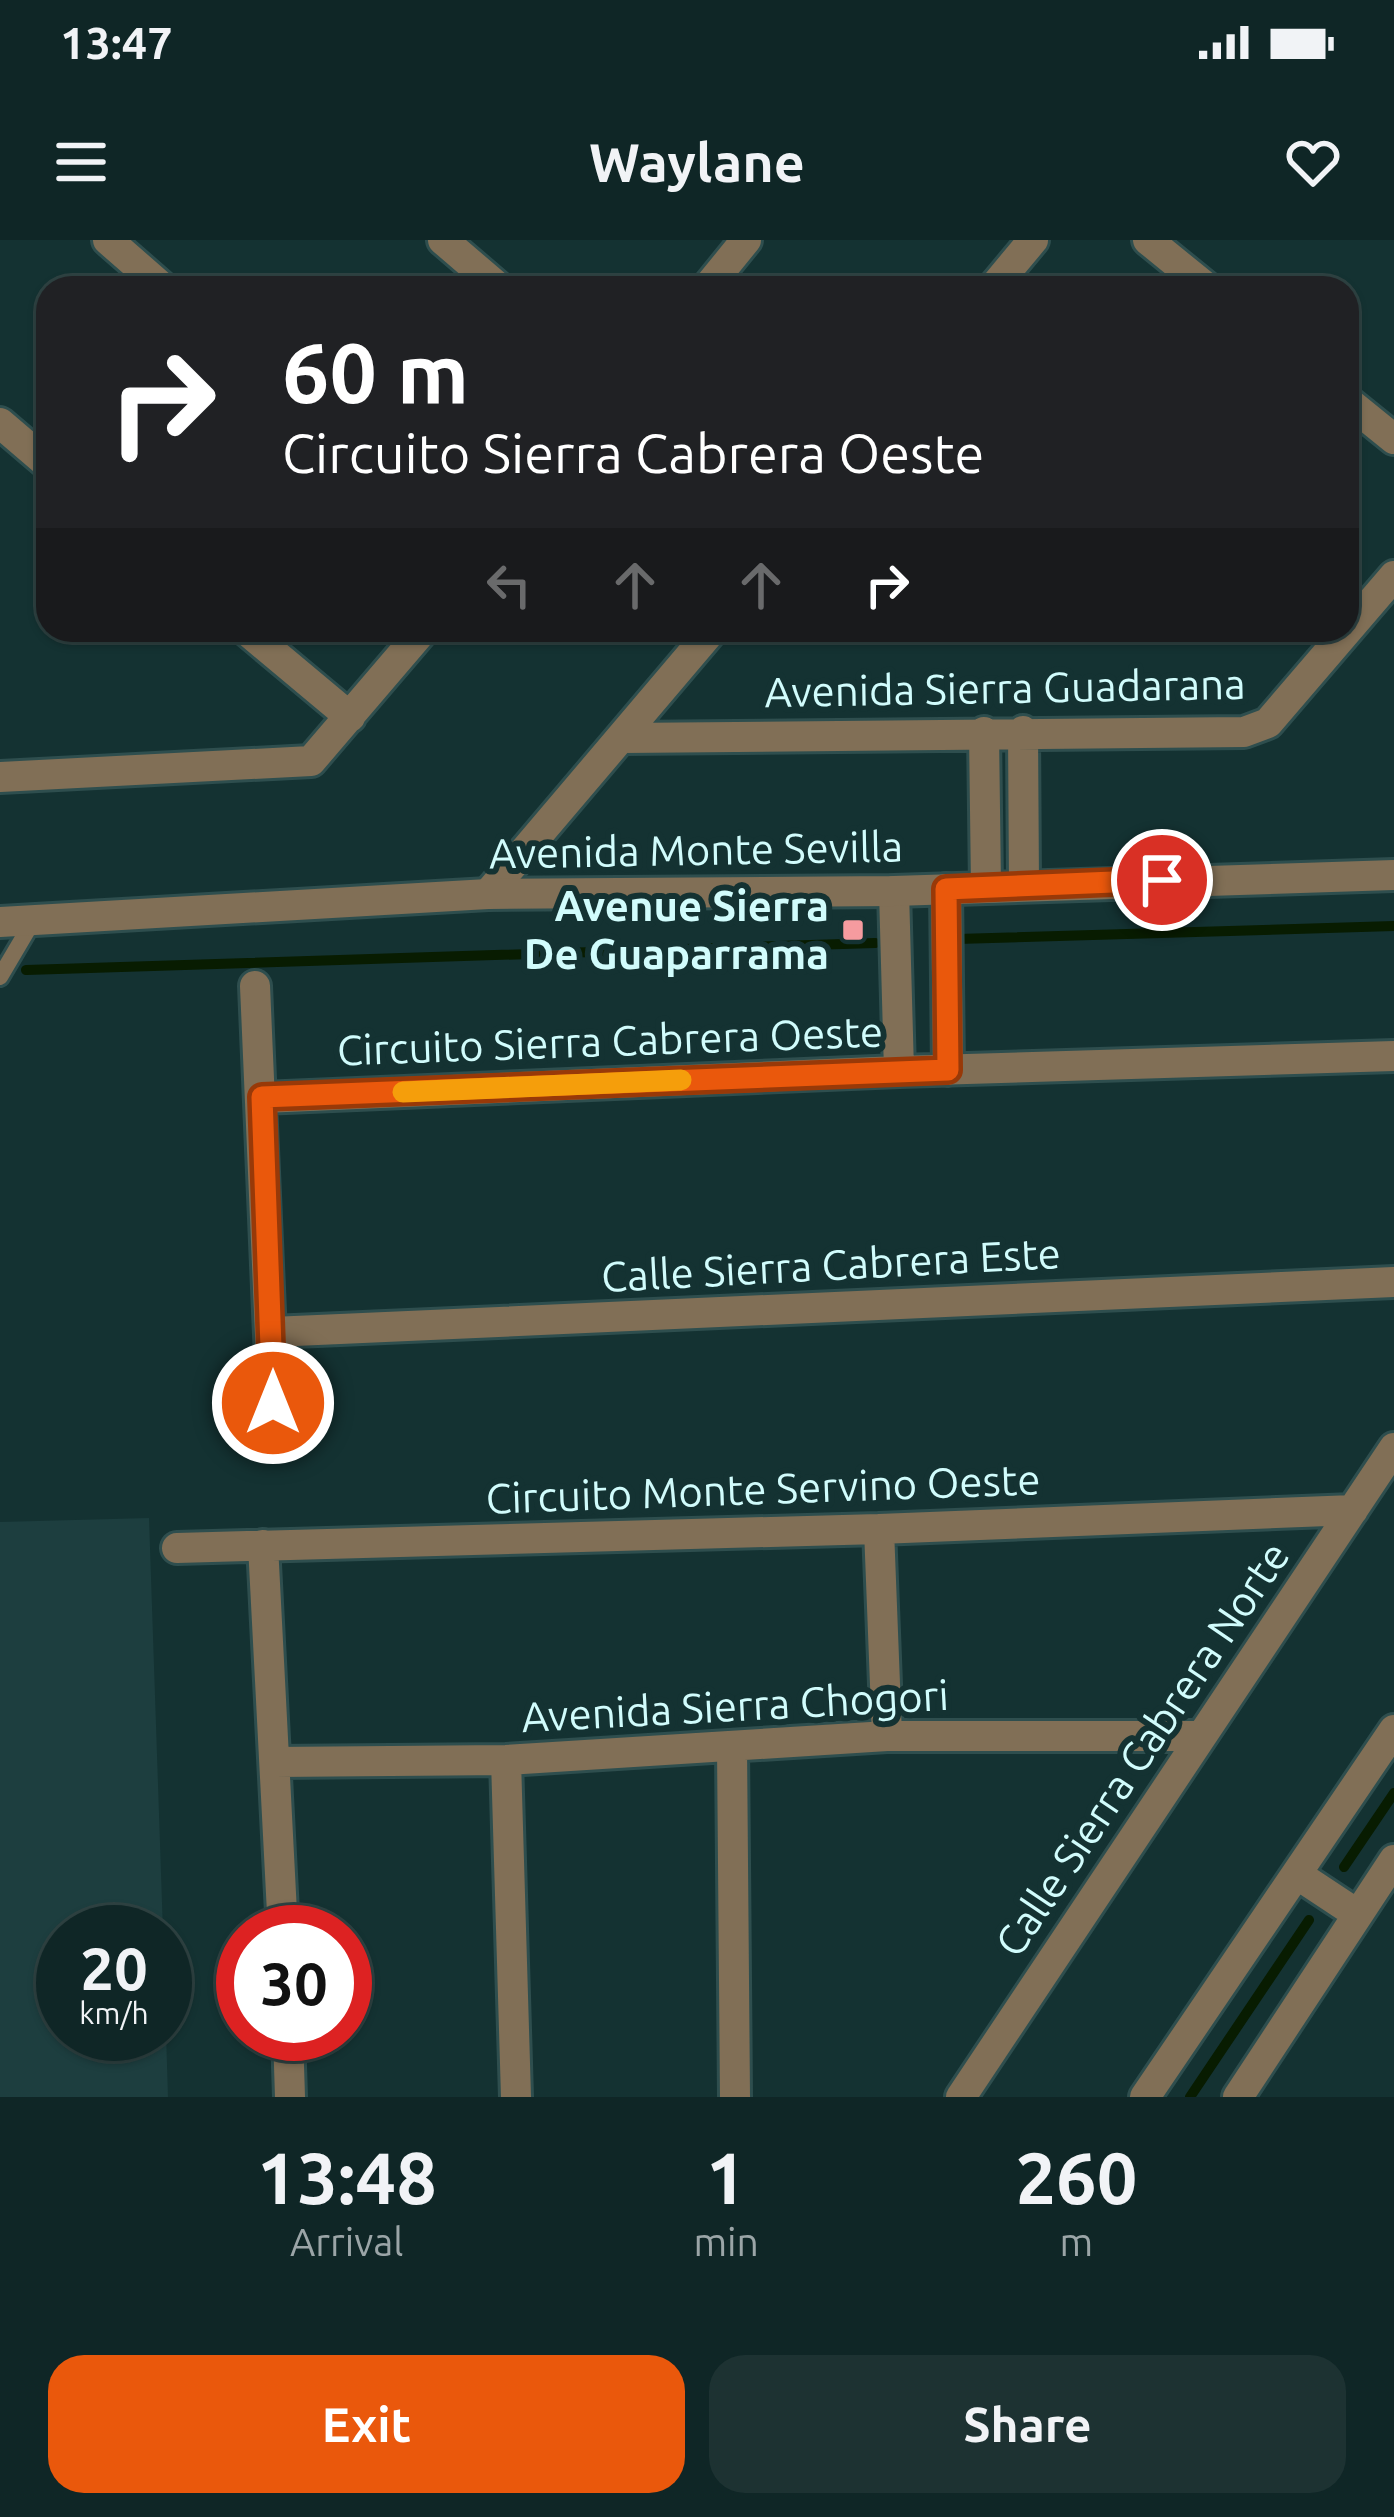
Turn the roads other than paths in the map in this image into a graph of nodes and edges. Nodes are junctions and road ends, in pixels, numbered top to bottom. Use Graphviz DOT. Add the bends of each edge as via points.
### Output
graph roads {
  1 [pos="108,240"];
  2 [pos="443,240"];
  3 [pos="746,240"];
  4 [pos="1033,240"];
  5 [pos="1148,240"];
  6 [pos="149,276"];
  7 [pos="485,276"];
  8 [pos="716,276"];
  9 [pos="1004,276"];
  10 [pos="1192,276"];
  11 [pos="1359,411"];
  12 [pos="0,423"];
  13 [pos="1394,439"];
  14 [pos="36,454"];
  15 [pos="1394,576"];
  16 [pos="1359,617"];
  17 [pos="260,642"];
  18 [pos="413,642"];
  19 [pos="702,642"];
  20 [pos="1337,642"];
  21 [pos="350,717"];
  22 [pos="1023,731"];
  23 [pos="984,732"];
  24 [pos="623,738"];
  25 [pos="0,777"];
  26 [pos="1394,875"];
  27 [pos="1024,884"];
  28 [pos="986,887"];
  29 [pos="946,889"];
  30 [pos="894,891"];
  31 [pos="488,894"];
  32 [pos="32,921"];
  33 [pos="0,922"];
  34 [pos="0,977"];
  35 [pos="255,986"];
  36 [pos="1394,1057"];
  37 [pos="948,1070"];
  38 [pos="898,1071"];
  39 [pos="262,1097"];
  40 [pos="1394,1282"];
  41 [pos="272,1331"];
  42 [pos="273,1403"];
  43 [pos="1394,1448"];
  44 [pos="1353,1510"];
  45 [pos="879,1529"];
  46 [pos="263,1545"];
  47 [pos="176,1548"];
  48 [pos="1394,1730"];
  49 [pos="887,1736"];
  50 [pos="1200,1736"];
  51 [pos="732,1746"];
  52 [pos="506,1760"];
  53 [pos="275,1762"];
  54 [pos="1394,1860"];
  55 [pos="1298,1875"];
  56 [pos="282,1905"];
  57 [pos="1357,1914"];
  58 [pos="289,2061"];
  59 [pos="290,2097"];
  60 [pos="516,2097"];
  61 [pos="735,2097"];
  62 [pos="961,2097"];
  63 [pos="1145,2097"];
  64 [pos="1238,2097"];
  1 -- 6 [label="street"];
  2 -- 7 [label="street"];
  3 -- 8 [label="street"];
  4 -- 9 [label="street"];
  5 -- 10 [label="street"];
  11 -- 13 [label="street"];
  12 -- 14 [label="street"];
  15 -- 16 [label="street, Avenida Sierra Guadarana"];
  17 -- 21 [label="street"];
  18 -- 21 [label="street"];
  19 -- 24 [label="street"];
  20 -- 22 [label="street, Avenida Sierra Guadarana" via="1268,723 1244,732"];
  21 -- 25 [label="street" via="311,760"];
  22 -- 23 [label="street, Avenida Sierra Guadarana"];
  22 -- 27 [label="street"];
  23 -- 24 [label="street, Avenida Sierra Guadarana"];
  23 -- 28 [label="street"];
  24 -- 31 [label="street"];
  26 -- 27 [label="street, Avenida Monte Sevilla"];
  27 -- 28 [label="street, Avenida Monte Sevilla"];
  28 -- 29 [label="street, Avenida Monte Sevilla"];
  29 -- 30 [label="street, Avenida Monte Sevilla"];
  29 -- 37 [label="street"];
  30 -- 31 [label="street, Avenida Monte Sevilla"];
  30 -- 38 [label="street"];
  31 -- 32 [label="street, Avenida Monte Sevilla"];
  32 -- 33 [label="street, Avenida Monte Sevilla"];
  32 -- 34 [label="lane"];
  35 -- 39 [label="street"];
  36 -- 37 [label="street, Circuito Sierra Cabrera Oeste"];
  37 -- 38 [label="street, Circuito Sierra Cabrera Oeste"];
  38 -- 39 [label="street, Circuito Sierra Cabrera Oeste"];
  39 -- 41 [label="street"];
  40 -- 41 [label="street, Calle Sierra Cabrera Este"];
  41 -- 42 [label="street"];
  43 -- 44 [label="street, Calle Sierra Cabrera Norte"];
  44 -- 45 [label="street, Circuito Monte Servino Oeste"];
  44 -- 50 [label="street, Calle Sierra Cabrera Norte"];
  45 -- 46 [label="street, Circuito Monte Servino Oeste"];
  45 -- 49 [label="street"];
  46 -- 47 [label="street, Circuito Monte Servino Oeste"];
  46 -- 53 [label="street"];
  48 -- 55 [label="street"];
  49 -- 50 [label="street, Avenida Sierra Chogori"];
  49 -- 51 [label="street, Avenida Sierra Chogori"];
  50 -- 62 [label="street, Calle Sierra Cabrera Norte"];
  51 -- 52 [label="street, Avenida Sierra Chogori"];
  51 -- 61 [label="street"];
  52 -- 53 [label="street, Avenida Sierra Chogori"];
  52 -- 60 [label="street"];
  53 -- 56 [label="street"];
  54 -- 57 [label="street"];
  55 -- 57 [label="street"];
  55 -- 63 [label="street"];
  57 -- 64 [label="street"];
  58 -- 59 [label="street"];
}
